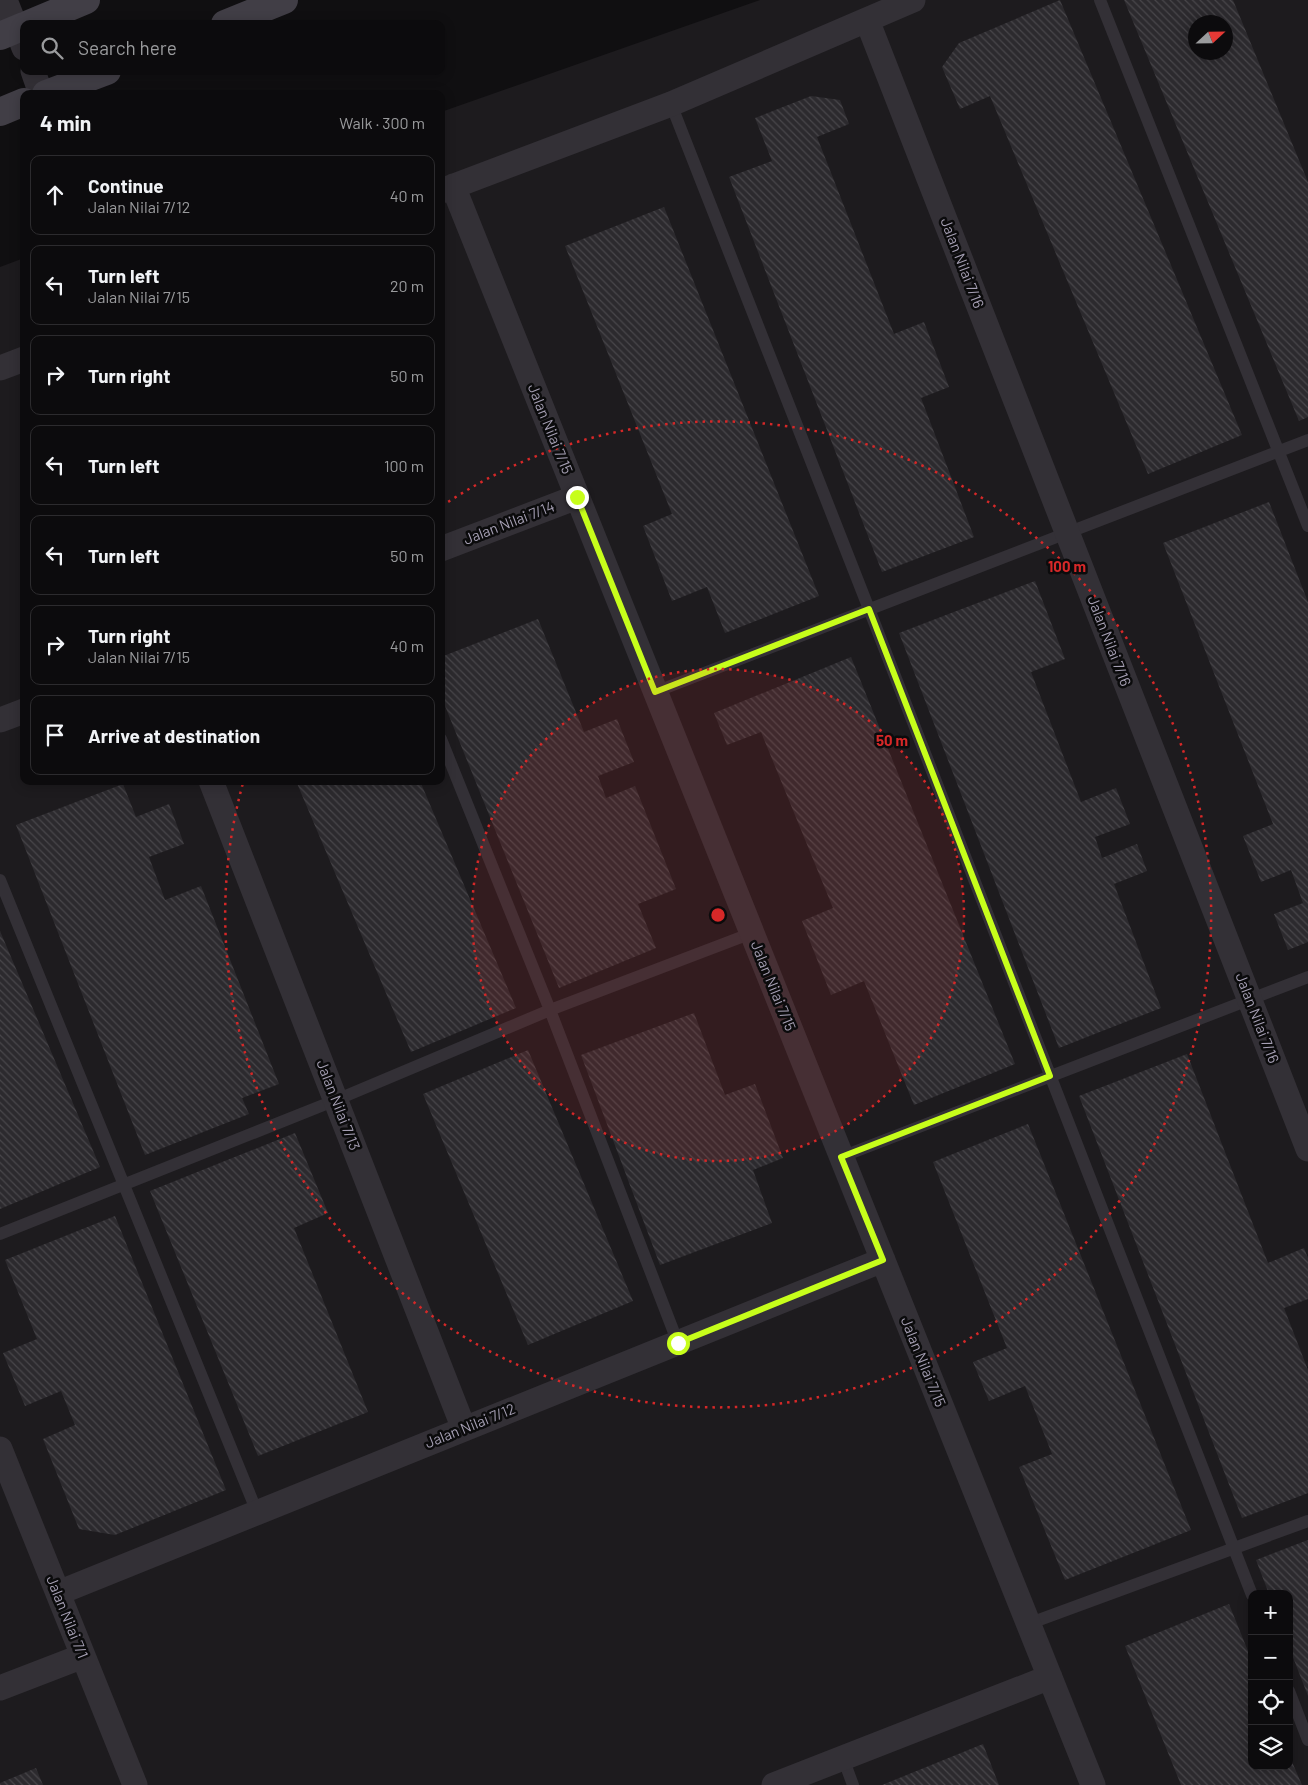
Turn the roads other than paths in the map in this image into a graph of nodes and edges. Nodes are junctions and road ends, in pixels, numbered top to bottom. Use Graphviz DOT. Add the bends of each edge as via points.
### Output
graph roads {
  1 [pos="5,0"];
  2 [pos="86,0"];
  3 [pos="284,0"];
  4 [pos="913,0"];
  5 [pos="1100,0"];
  6 [pos="26,20"];
  7 [pos="42,20"];
  8 [pos="235,20"];
  9 [pos="867,20"];
  10 [pos="35,75"];
  11 [pos="78,77"];
  12 [pos="40,90"];
  13 [pos="54,90"];
  14 [pos="20,104"];
  15 [pos="671,104"];
  16 [pos="0,112"];
  17 [pos="447,188"];
  18 [pos="20,360"];
  19 [pos="0,368"];
  20 [pos="1308,440"];
  21 [pos="1278,452"];
  22 [pos="577,497"];
  23 [pos="1308,526"];
  24 [pos="1067,533"];
  25 [pos="445,547"];
  26 [pos="869,609"];
  27 [pos="655,692"];
  28 [pos="20,712"];
  29 [pos="0,720"];
  30 [pos="445,749"];
  31 [pos="213,785"];
  32 [pos="0,880"];
  33 [pos="752,933"];
  34 [pos="1308,977"];
  35 [pos="1250,999"];
  36 [pos="550,1010"];
  37 [pos="1050,1076"];
  38 [pos="336,1100"];
  39 [pos="1308,1149"];
  40 [pos="841,1157"];
  41 [pos="124,1184"];
  42 [pos="0,1234"];
  43 [pos="883,1260"];
  44 [pos="678,1343"];
  45 [pos="464,1429"];
  46 [pos="0,1449"];
  47 [pos="257,1512"];
  48 [pos="1308,1521"];
  49 [pos="1234,1548"];
  50 [pos="1250,1590"];
  51 [pos="58,1592"];
  52 [pos="1028,1624"];
  53 [pos="82,1656"];
  54 [pos="1050,1677"];
  55 [pos="0,1688"];
  56 [pos="1293,1701"];
  57 [pos="1308,1740"];
  58 [pos="843,1758"];
  59 [pos="135,1785"];
  60 [pos="774,1785"];
  61 [pos="853,1785"];
  62 [pos="1093,1785"];
  1 -- 6 [label="street"];
  2 -- 7 [label="main road"];
  3 -- 8 [label="main road"];
  4 -- 9 [label="street"];
  5 -- 21 [label="lane"];
  9 -- 15 [label="street"];
  9 -- 24 [label="street, Jalan Nilai 7/16"];
  10 -- 12 [label="street"];
  11 -- 13 [label="main road"];
  14 -- 16 [label="main road"];
  15 -- 17 [label="street"];
  15 -- 26 [label="lane"];
  17 -- 22 [label="street, Jalan Nilai 7/15"];
  18 -- 19 [label="street"];
  20 -- 21 [label="lane"];
  21 -- 23 [label="lane"];
  21 -- 24 [label="lane"];
  22 -- 25 [label="street, Jalan Nilai 7/14"];
  22 -- 27 [label="street, Jalan Nilai 7/15"];
  24 -- 26 [label="lane"];
  24 -- 35 [label="street, Jalan Nilai 7/16"];
  26 -- 27 [label="lane"];
  26 -- 37 [label="lane"];
  27 -- 33 [label="street, Jalan Nilai 7/15"];
  28 -- 29 [label="street"];
  30 -- 36 [label="lane"];
  31 -- 38 [label="street, Jalan Nilai 7/13"];
  32 -- 41 [label="lane"];
  33 -- 36 [label="lane"];
  33 -- 40 [label="street, Jalan Nilai 7/15"];
  34 -- 35 [label="lane"];
  35 -- 37 [label="lane"];
  35 -- 39 [label="street, Jalan Nilai 7/16"];
  36 -- 38 [label="lane"];
  36 -- 44 [label="lane"];
  37 -- 40 [label="lane"];
  37 -- 49 [label="lane"];
  38 -- 41 [label="lane"];
  38 -- 45 [label="street, Jalan Nilai 7/13"];
  40 -- 43 [label="street, Jalan Nilai 7/15"];
  41 -- 42 [label="lane"];
  41 -- 47 [label="lane"];
  43 -- 44 [label="street, Jalan Nilai 7/12"];
  43 -- 52 [label="street, Jalan Nilai 7/15"];
  44 -- 45 [label="street, Jalan Nilai 7/12"];
  45 -- 47 [label="street, Jalan Nilai 7/12"];
  46 -- 51 [label="street, Jalan Nilai 7/1"];
  47 -- 51 [label="street, Jalan Nilai 7/12"];
  48 -- 49 [label="lane"];
  49 -- 50 [label="lane"];
  49 -- 52 [label="lane"];
  51 -- 53 [label="street, Jalan Nilai 7/1"];
  52 -- 54 [label="street, Jalan Nilai 7/15"];
  53 -- 55 [label="street"];
  53 -- 59 [label="street, Jalan Nilai 7/1"];
  54 -- 58 [label="street"];
  54 -- 62 [label="street, Jalan Nilai 7/15"];
  56 -- 57 [label="lane"];
  58 -- 60 [label="street"];
  58 -- 61 [label="lane"];
}
